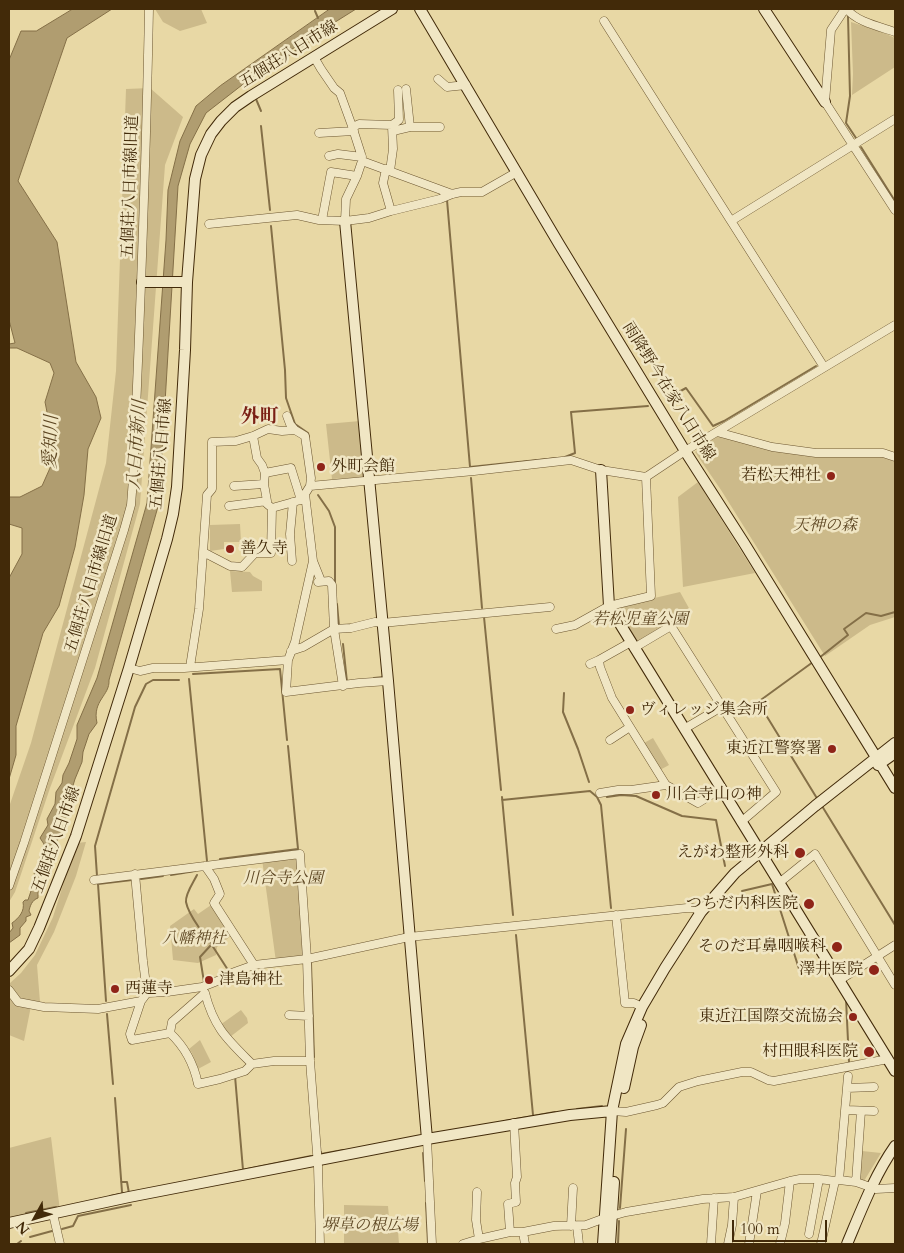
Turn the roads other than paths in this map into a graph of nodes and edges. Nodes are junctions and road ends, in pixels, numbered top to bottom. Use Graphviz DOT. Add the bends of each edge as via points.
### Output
graph roads {
  1 [pos="149,9"];
  2 [pos="392,9"];
  3 [pos="420,9"];
  4 [pos="764,9"];
  5 [pos="846,9"];
  6 [pos="604,21"];
  7 [pos="895,32"];
  8 [pos="314,57"];
  9 [pos="438,79"];
  10 [pos="466,85"];
  11 [pos="825,102"];
  12 [pos="895,120"];
  13 [pos="440,126"];
  14 [pos="410,127"];
  15 [pos="393,128"];
  16 [pos="353,129"];
  17 [pos="319,134"];
  18 [pos="854,146"];
  19 [pos="329,156"];
  20 [pos="362,159"];
  21 [pos="388,170"];
  22 [pos="517,172"];
  23 [pos="357,176"];
  24 [pos="452,194"];
  25 [pos="895,210"];
  26 [pos="391,211"];
  27 [pos="322,220"];
  28 [pos="345,221"];
  29 [pos="731,221"];
  30 [pos="210,224"];
  31 [pos="145,282"];
  32 [pos="184,282"];
  33 [pos="895,325"];
  34 [pos="824,367"];
  35 [pos="287,416"];
  36 [pos="295,430"];
  37 [pos="717,432"];
  38 [pos="253,436"];
  39 [pos="685,450"];
  40 [pos="895,457"];
  41 [pos="602,470"];
  42 [pos="266,473"];
  43 [pos="646,477"];
  44 [pos="368,481"];
  45 [pos="264,484"];
  46 [pos="234,486"];
  47 [pos="310,486"];
  48 [pos="300,498"];
  49 [pos="267,501"];
  50 [pos="229,506"];
  51 [pos="272,508"];
  52 [pos="204,552"];
  53 [pos="292,561"];
  54 [pos="313,561"];
  55 [pos="321,581"];
  56 [pos="309,584"];
  57 [pos="609,606"];
  58 [pos="550,608"];
  59 [pos="382,623"];
  60 [pos="334,629"];
  61 [pos="556,629"];
  62 [pos="633,645"];
  63 [pos="291,651"];
  64 [pos="288,660"];
  65 [pos="599,660"];
  66 [pos="590,664"];
  67 [pos="190,667"];
  68 [pos="129,668"];
  69 [pos="388,681"];
  70 [pos="343,686"];
  71 [pos="723,706"];
  72 [pos="630,727"];
  73 [pos="684,729"];
  74 [pos="610,740"];
  75 [pos="895,743"];
  76 [pos="895,753"];
  77 [pos="878,761"];
  78 [pos="666,785"];
  79 [pos="722,788"];
  80 [pos="895,788"];
  81 [pos="600,793"];
  82 [pos="741,822"];
  83 [pos="762,854"];
  84 [pos="205,866"];
  85 [pos="135,874"];
  86 [pos="94,880"];
  87 [pos="779,883"];
  88 [pos="9,886"];
  89 [pos="701,912"];
  90 [pos="616,915"];
  91 [pos="409,937"];
  92 [pos="895,945"];
  93 [pos="878,956"];
  94 [pos="307,959"];
  95 [pos="254,966"];
  96 [pos="9,971"];
  97 [pos="840,980"];
  98 [pos="895,985"];
  99 [pos="9,990"];
  100 [pos="204,990"];
  101 [pos="147,993"];
  102 [pos="141,1001"];
  103 [pos="642,1007"];
  104 [pos="290,1016"];
  105 [pos="309,1016"];
  106 [pos="170,1033"];
  107 [pos="888,1059"];
  108 [pos="310,1061"];
  109 [pos="252,1064"];
  110 [pos="895,1070"];
  111 [pos="848,1076"];
  112 [pos="874,1087"];
  113 [pos="847,1088"];
  114 [pos="846,1110"];
  115 [pos="615,1111"];
  116 [pos="860,1111"];
  117 [pos="874,1111"];
  118 [pos="514,1123"];
  119 [pos="427,1139"];
  120 [pos="895,1146"];
  121 [pos="317,1161"];
  122 [pos="819,1179"];
  123 [pos="837,1180"];
  124 [pos="790,1181"];
  125 [pos="856,1182"];
  126 [pos="573,1188"];
  127 [pos="871,1188"];
  128 [pos="895,1188"];
  129 [pos="757,1191"];
  130 [pos="477,1192"];
  131 [pos="734,1197"];
  132 [pos="714,1198"];
  133 [pos="814,1210"];
  134 [pos="829,1213"];
  135 [pos="53,1214"];
  136 [pos="608,1217"];
  137 [pos="9,1223"];
  138 [pos="574,1226"];
  139 [pos="510,1232"];
  140 [pos="523,1232"];
  141 [pos="809,1234"];
  142 [pos="485,1240"];
  143 [pos="60,1244"];
  144 [pos="320,1244"];
  145 [pos="432,1244"];
  146 [pos="463,1244"];
  147 [pos="525,1244"];
  148 [pos="579,1244"];
  149 [pos="603,1244"];
  150 [pos="610,1244"];
  151 [pos="711,1244"];
  152 [pos="728,1244"];
  153 [pos="749,1244"];
  154 [pos="780,1244"];
  155 [pos="822,1244"];
  156 [pos="846,1244"];
  1 -- 31 [label="street, 五個荘八日市線旧道"];
  2 -- 8 [label="street, 五個荘八日市線"];
  3 -- 10 [label="street, 雨降野今在家八日市線"];
  4 -- 11 [label="street"];
  5 -- 7 [label="street" via="860,19"];
  5 -- 11 [label="street" via="830,30"];
  6 -- 29 [label="street"];
  8 -- 16 [label="street" via="340,93"];
  8 -- 32 [label="street, 五個荘八日市線" via="235,107 211,134 201,154 195,179"];
  9 -- 10 [label="street" via="447,87"];
  10 -- 22 [label="street, 雨降野今在家八日市線"];
  11 -- 18 [label="street"];
  12 -- 18 [label="street"];
  13 -- 14 [label="street"];
  14 -- 15 [label="street"];
  14 -- 15 [label="street" via="402,89 399,120"];
  15 -- 16 [label="street" via="359,124"];
  15 -- 21 [label="street"];
  16 -- 17 [label="street"];
  16 -- 20 [label="street"];
  18 -- 25 [label="street"];
  18 -- 29 [label="street"];
  19 -- 20 [label="street" via="338,154"];
  20 -- 21 [label="street"];
  20 -- 23 [label="street"];
  21 -- 24 [label="street"];
  21 -- 26 [label="street" via="383,183"];
  22 -- 24 [label="street" via="482,192"];
  22 -- 39 [label="street, 雨降野今在家八日市線"];
  23 -- 27 [label="street" via="331,172"];
  23 -- 28 [label="street" via="346,199"];
  24 -- 26 [label="street" via="440,200"];
  26 -- 28 [label="street"];
  27 -- 28 [label="street"];
  27 -- 30 [label="street" via="297,215"];
  28 -- 44 [label="street"];
  29 -- 34 [label="street"];
  31 -- 32 [label="street"];
  31 -- 88 [label="street, 五個荘八日市線旧道" via="131,504"];
  32 -- 68 [label="street, 五個荘八日市線" via="185,350 177,487 173,514"];
  33 -- 34 [label="street"];
  34 -- 37 [label="street"];
  35 -- 36 [label="street"];
  36 -- 38 [label="street" via="268,429"];
  36 -- 47 [label="street" via="305,436 311,470"];
  37 -- 39 [label="street"];
  37 -- 40 [label="street" via="790,450 884,453"];
  38 -- 42 [label="street" via="257,458"];
  38 -- 52 [label="street" via="212,442 212,489 206,495"];
  39 -- 43 [label="street"];
  39 -- 77 [label="street, 雨降野今在家八日市線"];
  41 -- 43 [label="street"];
  41 -- 44 [label="street" via="571,460"];
  41 -- 57 [label="street"];
  42 -- 45 [label="street"];
  42 -- 48 [label="street" via="292,468"];
  43 -- 57 [label="street" via="651,596"];
  44 -- 47 [label="street"];
  44 -- 59 [label="street"];
  45 -- 46 [label="street"];
  45 -- 49 [label="street"];
  47 -- 48 [label="street"];
  48 -- 51 [label="street"];
  48 -- 53 [label="street" via="290,534"];
  48 -- 54 [label="street"];
  49 -- 50 [label="street"];
  49 -- 51 [label="street"];
  51 -- 52 [label="street" via="271,553 255,553 242,566 230,566"];
  52 -- 67 [label="street"];
  54 -- 55 [label="street"];
  54 -- 56 [label="street"];
  55 -- 56 [label="street"];
  55 -- 60 [label="street" via="329,581 332,585"];
  56 -- 63 [label="street"];
  57 -- 61 [label="street" via="575,625"];
  57 -- 62 [label="street"];
  58 -- 59 [label="street"];
  59 -- 60 [label="street"];
  59 -- 69 [label="street"];
  60 -- 63 [label="street"];
  60 -- 70 [label="street"];
  62 -- 65 [label="street"];
  62 -- 71 [label="street" via="671,626"];
  62 -- 73 [label="street"];
  63 -- 64 [label="street"];
  64 -- 67 [label="street"];
  64 -- 70 [label="street" via="286,692"];
  65 -- 66 [label="street"];
  65 -- 72 [label="street" via="612,698"];
  67 -- 68 [label="street" via="140,671"];
  68 -- 96 [label="street, 五個荘八日市線" via="76,836 47,911 29,949"];
  69 -- 70 [label="street"];
  69 -- 91 [label="street"];
  71 -- 73 [label="street"];
  71 -- 82 [label="street" via="776,792"];
  72 -- 74 [label="street"];
  72 -- 78 [label="street"];
  73 -- 79 [label="street"];
  75 -- 77 [label="street"];
  76 -- 77 [label="street"];
  77 -- 80 [label="street, 雨降野今在家八日市線"];
  77 -- 83 [label="street"];
  78 -- 79 [label="street" via="698,802"];
  78 -- 81 [label="street"];
  79 -- 82 [label="street"];
  82 -- 83 [label="street"];
  83 -- 87 [label="street"];
  83 -- 89 [label="street" via="735,873"];
  83 -- 115 [label="street" via="759,862 738,878 706,916 669,970 647,1009"];
  84 -- 85 [label="street"];
  84 -- 94 [label="street" via="300,854"];
  84 -- 95 [label="street" via="220,894 214,903"];
  85 -- 86 [label="street"];
  85 -- 101 [label="street"];
  87 -- 93 [label="street" via="815,854"];
  87 -- 97 [label="street"];
  89 -- 90 [label="street" via="688,908"];
  89 -- 103 [label="street"];
  90 -- 91 [label="street"];
  90 -- 103 [label="street" via="625,1003"];
  91 -- 94 [label="street"];
  91 -- 119 [label="street"];
  92 -- 93 [label="street"];
  93 -- 97 [label="street"];
  93 -- 98 [label="street"];
  94 -- 95 [label="street"];
  94 -- 105 [label="street"];
  95 -- 100 [label="street" via="229,974"];
  97 -- 107 [label="street"];
  99 -- 102 [label="street" via="18,1002 44,1007 98,1008"];
  100 -- 101 [label="street"];
  100 -- 106 [label="street" via="172,1022"];
  100 -- 109 [label="street" via="216,1024"];
  101 -- 102 [label="street"];
  102 -- 106 [label="street" via="130,1034 132,1040"];
  103 -- 115 [label="street" via="626,1044"];
  104 -- 105 [label="street"];
  105 -- 108 [label="street"];
  106 -- 109 [label="street" via="187,1055 198,1084 245,1071"];
  107 -- 110 [label="street"];
  107 -- 115 [label="street" via="774,1081 742,1072 679,1087 663,1103 626,1112"];
  108 -- 109 [label="street"];
  108 -- 121 [label="street"];
  111 -- 113 [label="street"];
  112 -- 113 [label="street"];
  113 -- 114 [label="street"];
  114 -- 116 [label="street"];
  114 -- 123 [label="street"];
  115 -- 118 [label="street"];
  115 -- 136 [label="street"];
  116 -- 117 [label="street"];
  116 -- 125 [label="street"];
  118 -- 119 [label="street"];
  118 -- 139 [label="street" via="518,1177 515,1182 516,1202 508,1204"];
  119 -- 121 [label="street"];
  119 -- 145 [label="street"];
  120 -- 127 [label="street"];
  121 -- 135 [label="street"];
  121 -- 144 [label="street"];
  122 -- 123 [label="street"];
  122 -- 124 [label="street"];
  122 -- 133 [label="street"];
  123 -- 125 [label="street"];
  123 -- 134 [label="street"];
  124 -- 129 [label="street"];
  124 -- 154 [label="street"];
  125 -- 127 [label="street"];
  126 -- 138 [label="street"];
  127 -- 128 [label="street"];
  127 -- 156 [label="street"];
  129 -- 131 [label="street"];
  129 -- 153 [label="street"];
  130 -- 142 [label="street" via="476,1220"];
  131 -- 132 [label="street"];
  131 -- 152 [label="street"];
  132 -- 136 [label="street"];
  132 -- 151 [label="street"];
  133 -- 134 [label="street"];
  133 -- 141 [label="street"];
  134 -- 155 [label="street"];
  135 -- 137 [label="street"];
  135 -- 143 [label="street"];
  136 -- 138 [label="street"];
  136 -- 149 [label="street"];
  136 -- 150 [label="street"];
  138 -- 140 [label="street"];
  138 -- 148 [label="street"];
  139 -- 140 [label="street"];
  139 -- 142 [label="street"];
  140 -- 147 [label="street"];
  142 -- 146 [label="street"];
}
